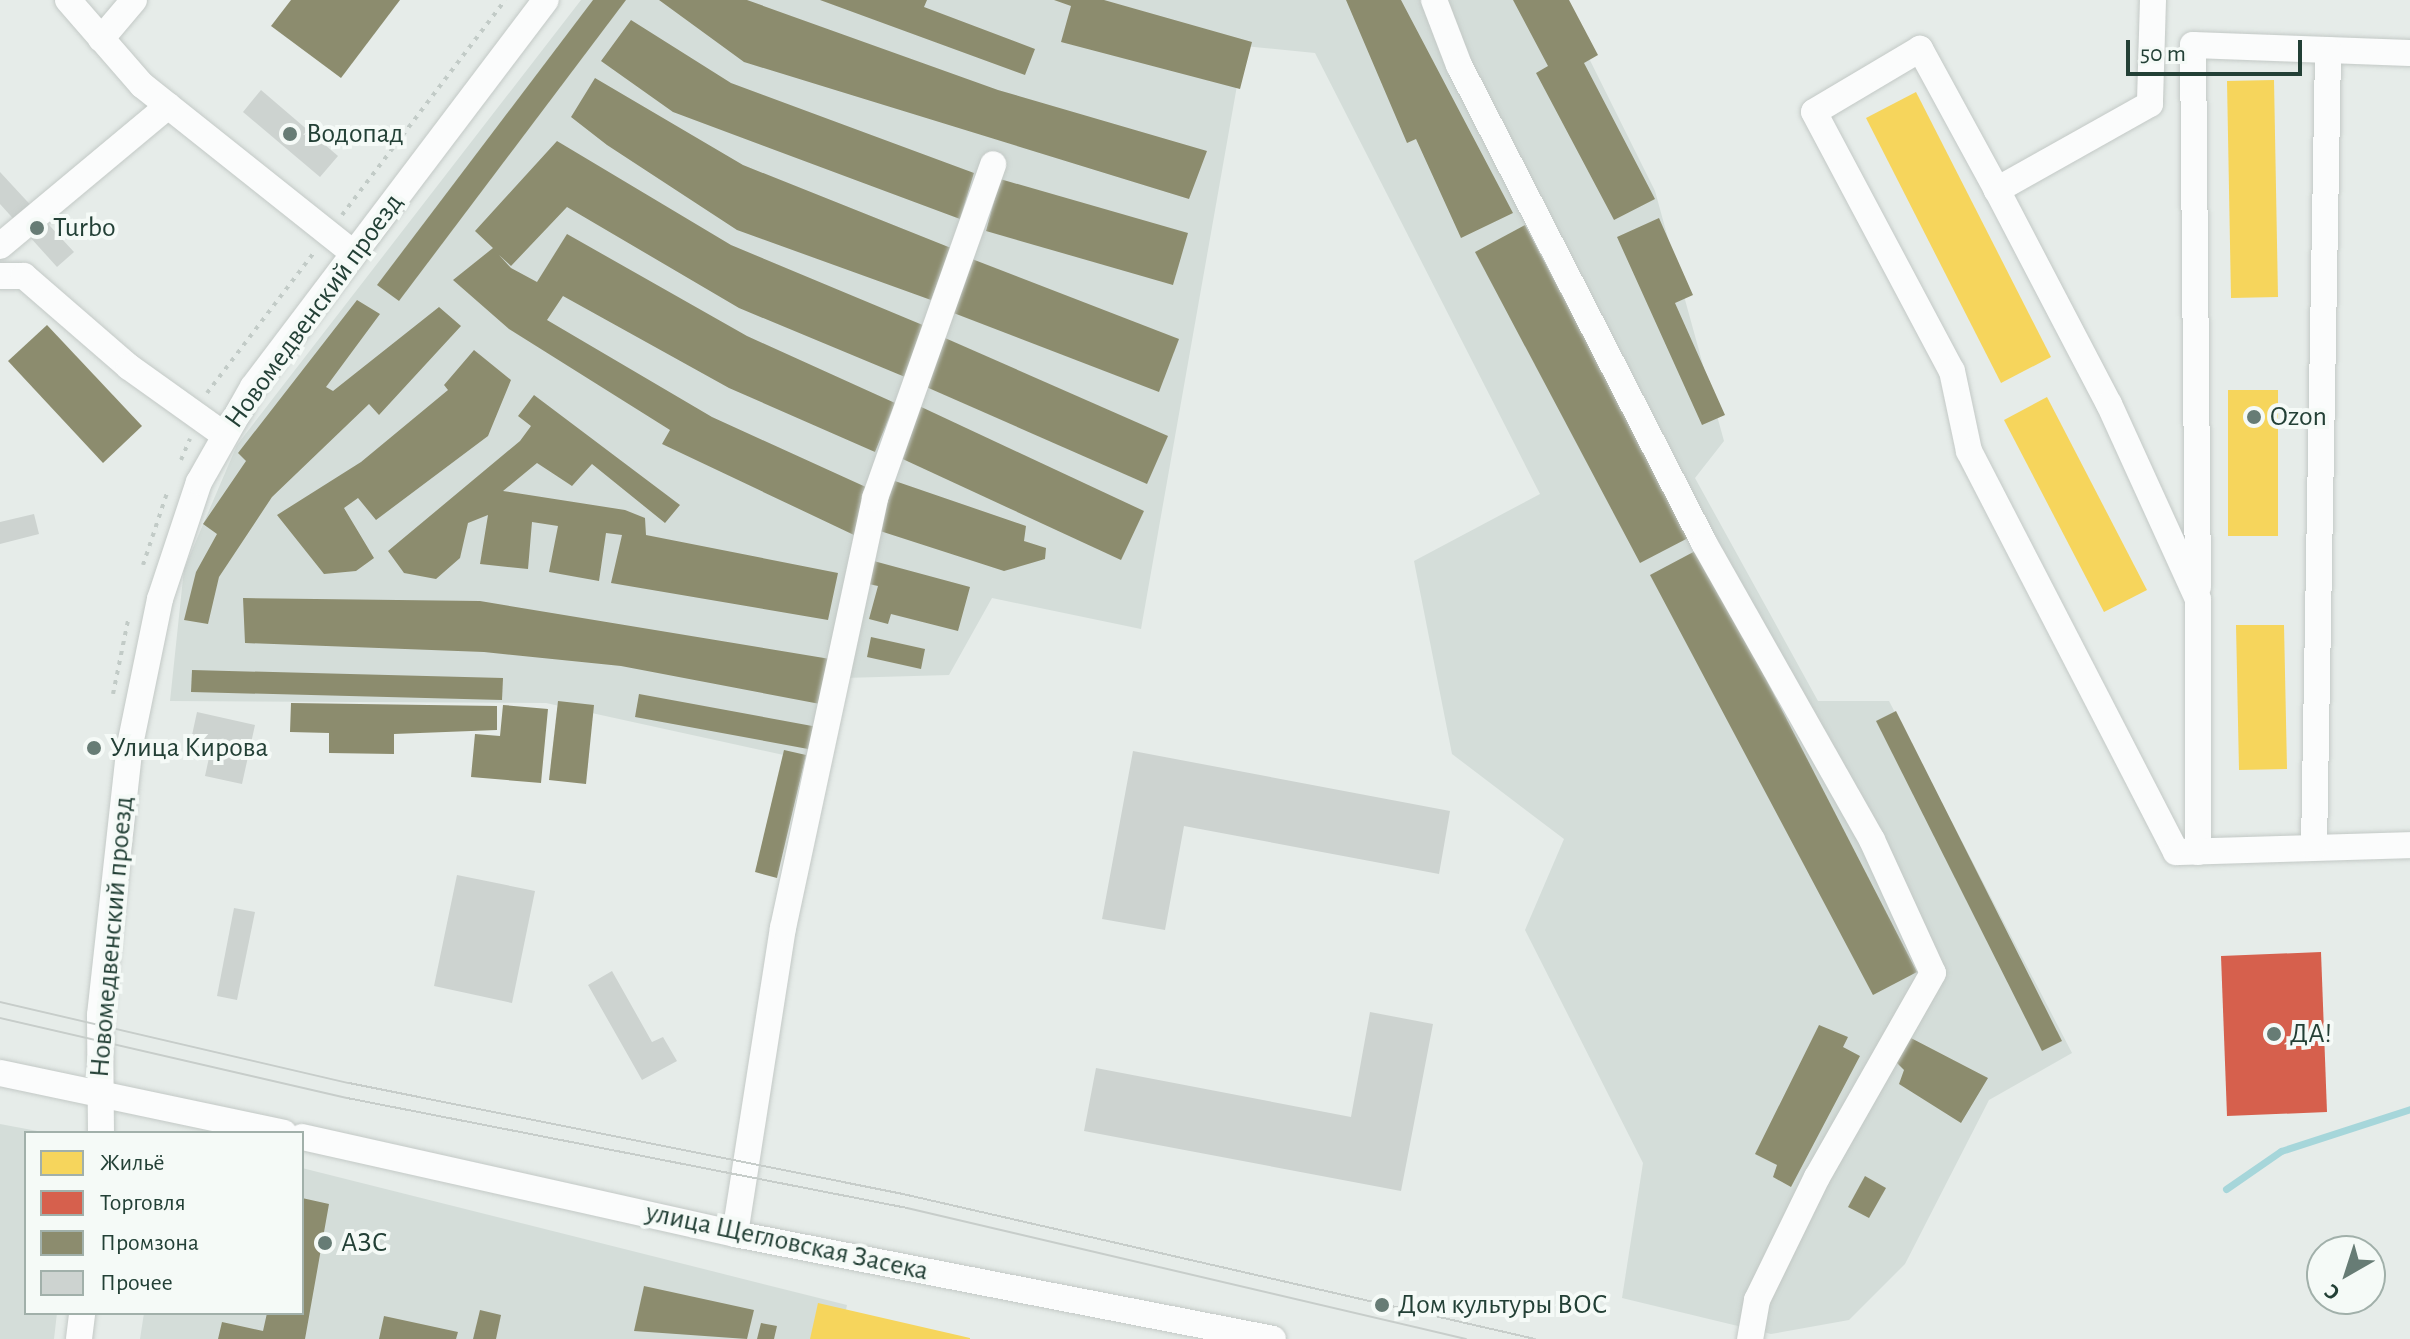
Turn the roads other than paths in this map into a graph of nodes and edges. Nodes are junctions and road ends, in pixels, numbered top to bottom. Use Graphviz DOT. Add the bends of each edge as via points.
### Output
graph roads {
  1 [pos="68,0"];
  2 [pos="134,0"];
  3 [pos="546,0"];
  4 [pos="1434,0"];
  5 [pos="2153,0"];
  6 [pos="101,39"];
  7 [pos="2328,50"];
  8 [pos="2410,53"];
  9 [pos="168,106"];
  10 [pos="993,164"];
  11 [pos="1997,190"];
  12 [pos="0,248"];
  13 [pos="353,253"];
  14 [pos="12,276"];
  15 [pos="223,434"];
  16 [pos="2198,599"];
  17 [pos="2410,845"];
  18 [pos="2314,847"];
  19 [pos="2198,852"];
  20 [pos="0,1073"];
  21 [pos="99,1094"];
  22 [pos="101,1131"];
  23 [pos="275,1131"];
  24 [pos="304,1137"];
  25 [pos="735,1234"];
  26 [pos="82,1315"];
  27 [pos="79,1339"];
  28 [pos="1273,1339"];
  29 [pos="1750,1339"];
  1 -- 6 [label="street"];
  2 -- 6 [label="street"];
  3 -- 13 [label="street, Новомедвенский проезд"];
  4 -- 29 [label="street" via="1459,65 1704,543 1872,840 1933,973 1817,1177 1757,1300"];
  5 -- 11 [label="street" via="2150,104"];
  6 -- 9 [label="street"];
  7 -- 8 [label="street"];
  7 -- 16 [label="street" via="2193,45"];
  7 -- 18 [label="street"];
  9 -- 12 [label="street"];
  9 -- 13 [label="street"];
  10 -- 25 [label="street" via="875,498 783,928"];
  11 -- 16 [label="street" via="2109,404"];
  11 -- 19 [label="street" via="1920,49 1814,112 1952,371 1969,451 2161,825 2176,852"];
  12 -- 14 [label="street"];
  13 -- 15 [label="street, Новомедвенский проезд"];
  14 -- 15 [label="street"];
  15 -- 21 [label="street, Новомедвенский проезд" via="178,537 145,656 100,1015"];
  16 -- 19 [label="street"];
  17 -- 18 [label="street"];
  18 -- 19 [label="street"];
  20 -- 21 [label="street"];
  21 -- 22 [label="street, Новомедвенский проезд"];
  21 -- 23 [label="street"];
  24 -- 25 [label="street, улица Щегловская Засека"];
  25 -- 28 [label="street, улица Щегловская Засека"];
  26 -- 27 [label="street"];
}
